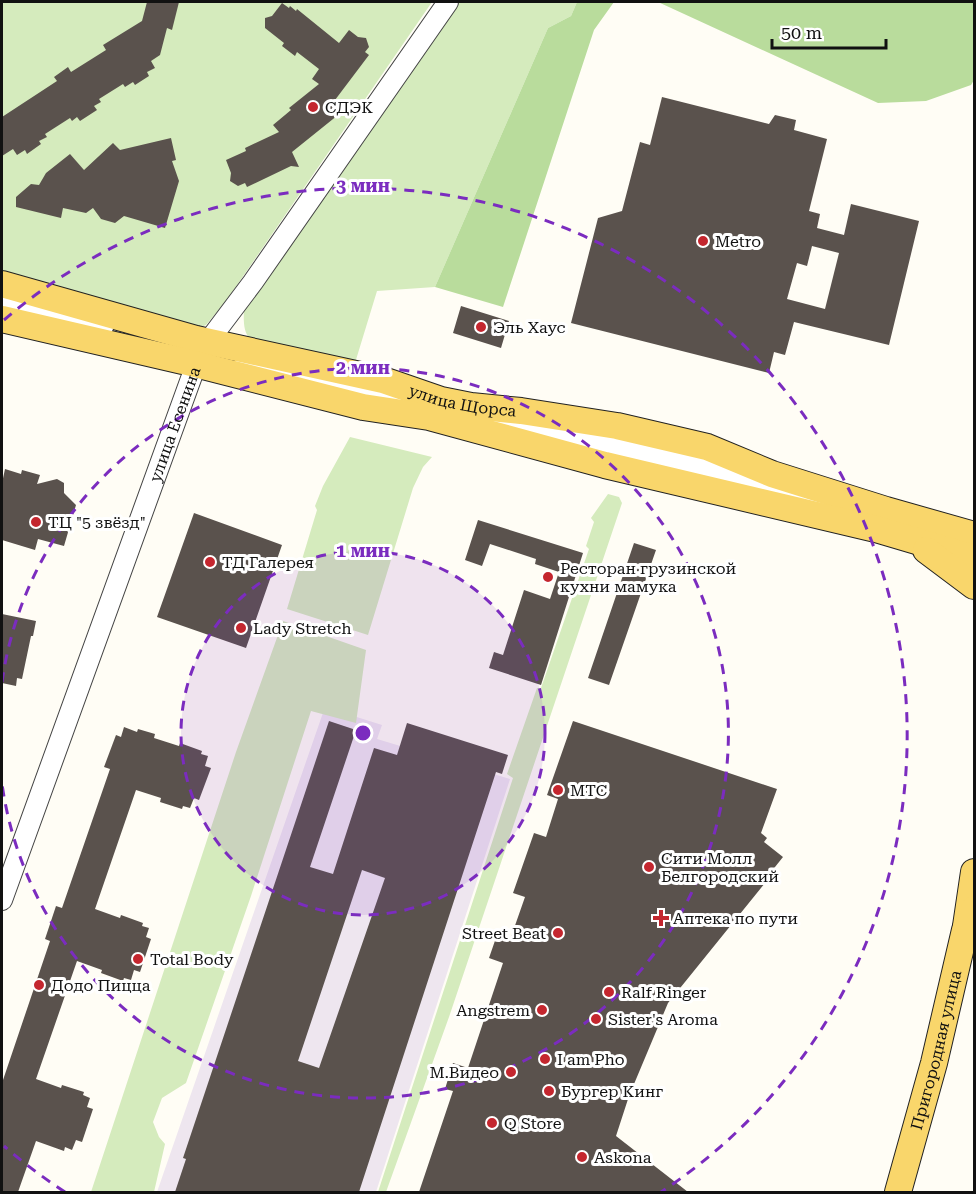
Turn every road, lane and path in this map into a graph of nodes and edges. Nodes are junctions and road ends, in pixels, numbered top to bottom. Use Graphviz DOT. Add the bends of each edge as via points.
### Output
graph roads {
  1 [pos="448,2"];
  2 [pos="3,301"];
  3 [pos="202,352"];
  4 [pos="881,519"];
  5 [pos="975,524"];
  6 [pos="916,530"];
  7 [pos="975,535"];
  8 [pos="975,558"];
  9 [pos="975,586"];
  10 [pos="975,872"];
  11 [pos="2,900"];
  12 [pos="970,919"];
  13 [pos="898,1192"];
  1 -- 3 [label="street, улица Есенина"];
  2 -- 3 [label="main road, улица Щорса"];
  2 -- 3 [label="main road, улица Щорса"];
  3 -- 4 [label="street, улица Щорса" via="472,419 690,464"];
  3 -- 4 [label="main road, улица Щорса" via="363,407 429,417 605,465"];
  3 -- 4 [label="main road, улица Щорса" via="383,380 451,402 617,426 707,447"];
  3 -- 11 [label="street, улица Есенина"];
  4 -- 6 [label="main road, улица Щорса"];
  5 -- 6 [label="main road"];
  6 -- 7 [label="main road, улица Щорса"];
  6 -- 8 [label="main road, улица Щорса"];
  6 -- 9 [label="main road"];
  10 -- 12 [label="main road, Пригородная улица"];
  12 -- 13 [label="main road, Пригородная улица"];
}
